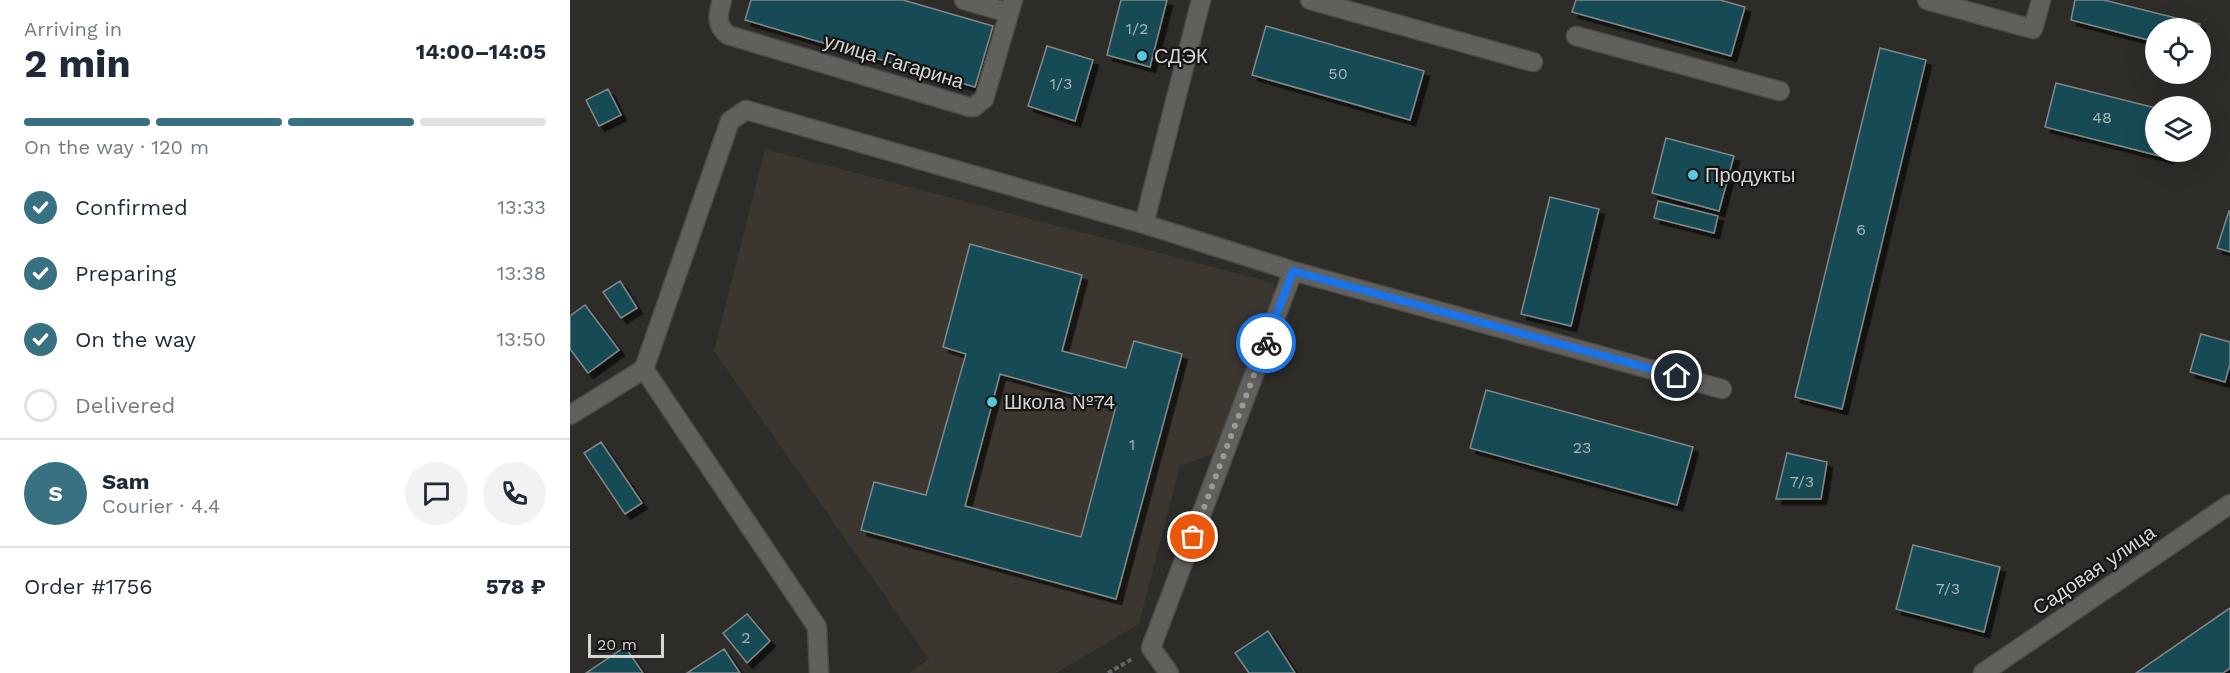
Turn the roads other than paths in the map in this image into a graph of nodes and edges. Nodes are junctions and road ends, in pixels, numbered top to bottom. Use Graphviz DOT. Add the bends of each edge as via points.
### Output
graph roads {
  1 [pos="722,0"];
  2 [pos="964,0"];
  3 [pos="1201,0"];
  4 [pos="1310,0"];
  5 [pos="1927,0"];
  6 [pos="2041,0"];
  7 [pos="1011,7"];
  8 [pos="1576,36"];
  9 [pos="1533,62"];
  10 [pos="1780,91"];
  11 [pos="1144,224"];
  12 [pos="1293,271"];
  13 [pos="644,369"];
  14 [pos="1722,388"];
  15 [pos="570,416"];
  16 [pos="2230,504"];
  17 [pos="2005,667"];
  18 [pos="819,673"];
  19 [pos="1169,673"];
  20 [pos="1983,673"];
  1 -- 7 [label="street, улица Гагарина" via="718,22 728,35 969,107 984,99"];
  2 -- 7 [label="street"];
  3 -- 11 [label="street"];
  4 -- 9 [label="street"];
  5 -- 6 [label="street" via="2033,29"];
  8 -- 10 [label="street"];
  11 -- 12 [label="street"];
  11 -- 13 [label="street" via="746,110 730,121"];
  12 -- 14 [label="street"];
  12 -- 19 [label="street" via="1151,648"];
  13 -- 15 [label="street"];
  13 -- 18 [label="street" via="817,627"];
  16 -- 17 [label="street, Садовая улица"];
  17 -- 20 [label="street, Садовая улица"];
}
